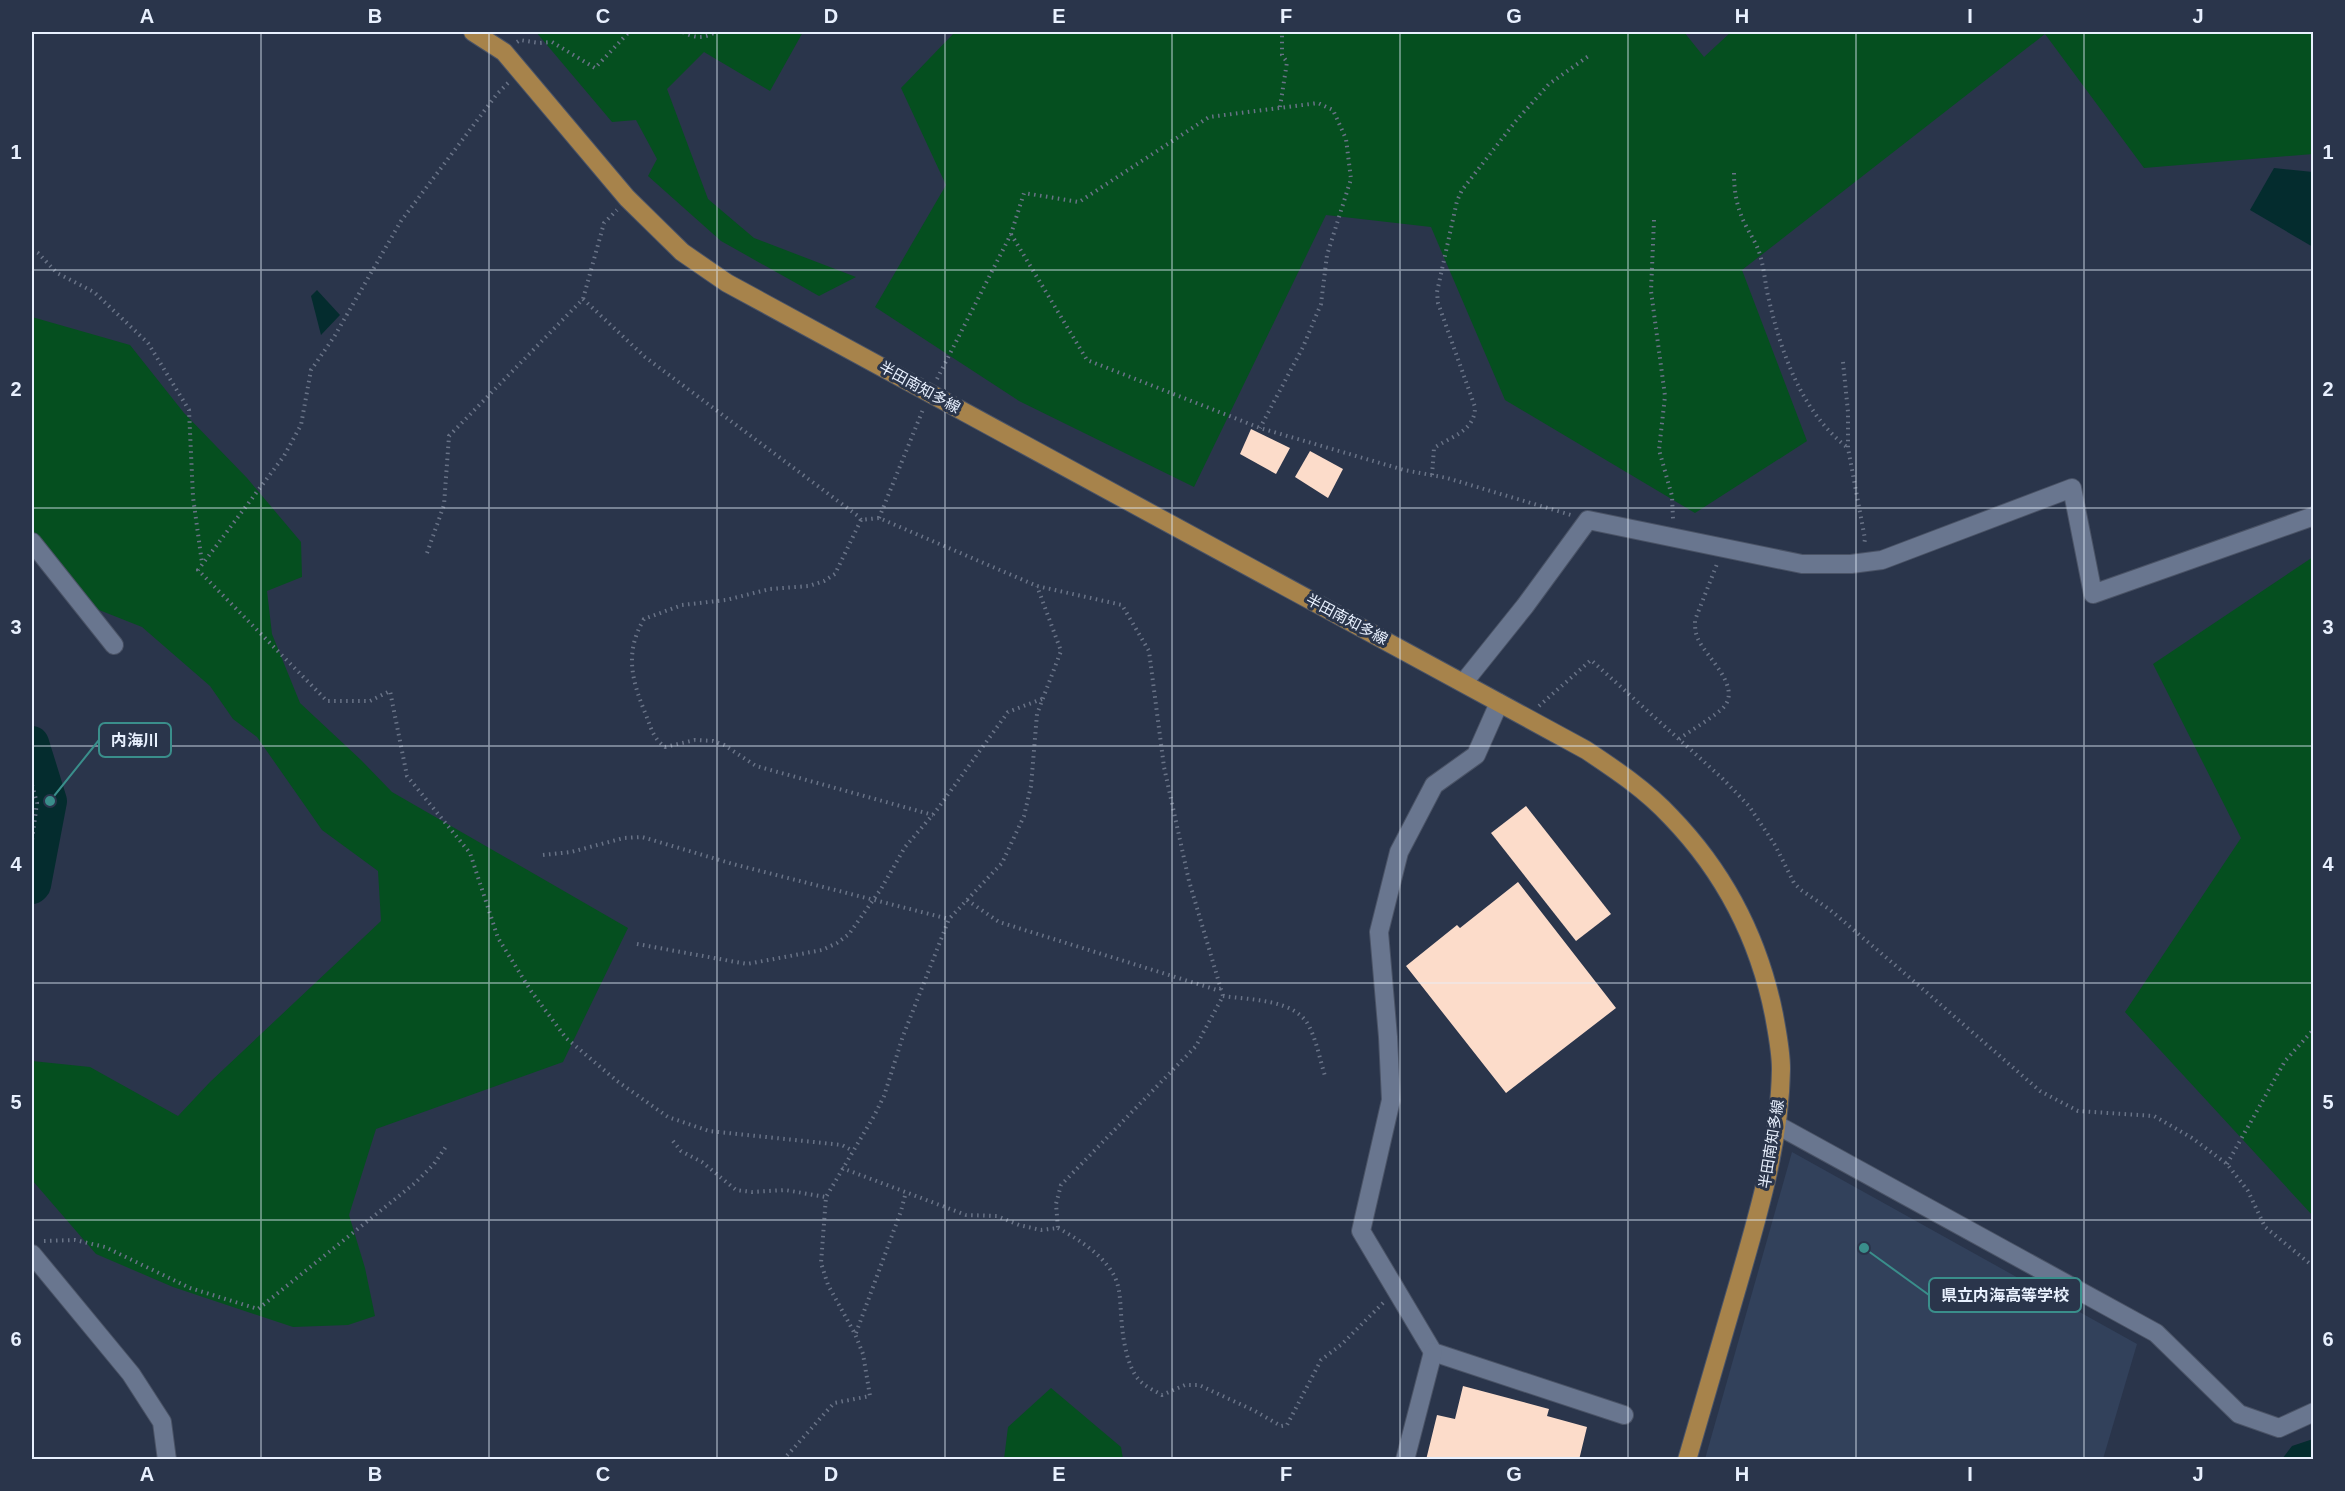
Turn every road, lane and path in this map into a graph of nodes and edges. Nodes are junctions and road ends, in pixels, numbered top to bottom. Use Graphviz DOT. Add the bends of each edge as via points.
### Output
graph roads {
  1 [pos="473,32"];
  2 [pos="629,32"];
  3 [pos="683,32"];
  4 [pos="715,32"];
  5 [pos="1282,32"];
  6 [pos="504,52"];
  7 [pos="1590,55"];
  8 [pos="521,70"];
  9 [pos="1280,107"];
  10 [pos="1734,173"];
  11 [pos="627,198"];
  12 [pos="1654,220"];
  13 [pos="1011,234"];
  14 [pos="32,250"];
  15 [pos="583,299"];
  16 [pos="1843,362"];
  17 [pos="930,393"];
  18 [pos="1260,428"];
  19 [pos="1848,448"];
  20 [pos="1432,476"];
  21 [pos="2313,516"];
  22 [pos="879,518"];
  23 [pos="861,520"];
  24 [pos="1588,520"];
  25 [pos="1672,538"];
  26 [pos="32,542"];
  27 [pos="1724,549"];
  28 [pos="427,553"];
  29 [pos="1854,563"];
  30 [pos="202,565"];
  31 [pos="1037,586"];
  32 [pos="114,645"];
  33 [pos="1464,682"];
  34 [pos="1044,699"];
  35 [pos="1499,703"];
  36 [pos="1527,717"];
  37 [pos="1679,739"];
  38 [pos="32,785"];
  39 [pos="933,815"];
  40 [pos="32,840"];
  41 [pos="543,855"];
  42 [pos="873,899"];
  43 [pos="968,900"];
  44 [pos="949,919"];
  45 [pos="637,944"];
  46 [pos="1222,988"];
  47 [pos="1223,996"];
  48 [pos="2313,1029"];
  49 [pos="1325,1076"];
  50 [pos="1777,1125"];
  51 [pos="673,1141"];
  52 [pos="447,1145"];
  53 [pos="853,1151"];
  54 [pos="2227,1164"];
  55 [pos="842,1168"];
  56 [pos="906,1192"];
  57 [pos="826,1197"];
  58 [pos="1058,1228"];
  59 [pos="34,1247"];
  60 [pos="2313,1267"];
  61 [pos="1397,1291"];
  62 [pos="855,1334"];
  63 [pos="1433,1352"];
  64 [pos="2313,1412"];
  65 [pos="1624,1415"];
  66 [pos="167,1460"];
  67 [pos="783,1460"];
  68 [pos="1405,1460"];
  69 [pos="1687,1460"];
  1 -- 6 [label="main road, 半田南知多線"];
  2 -- 6 [label="path" via="596,68 552,42 520,40"];
  3 -- 4 [label="path" via="692,37"];
  5 -- 9 [label="path" via="1282,55 1287,62"];
  6 -- 8 [label="main road, 半田南知多線"];
  7 -- 20 [label="path" via="1549,84 1483,160 1457,201 1437,292 1475,407 1475,418 1468,427 1434,448"];
  8 -- 11 [label="main road, 半田南知多線"];
  8 -- 30 [label="path" via="497,94 401,221 334,337 310,370 301,425 284,456"];
  9 -- 13 [label="path" via="1209,117 1079,202 1024,193"];
  9 -- 18 [label="path" via="1318,103 1333,110 1346,139 1351,179 1327,255 1321,304 1304,347"];
  10 -- 19 [label="path" via="1736,203 1760,251 1774,318 1792,371 1819,421"];
  11 -- 15 [label="path" via="604,223"];
  11 -- 17 [label="main road, 半田南知多線" via="682,252 727,282"];
  12 -- 25 [label="path" via="1652,291 1665,396 1659,450 1672,496"];
  13 -- 17 [label="path"];
  13 -- 18 [label="path" via="1087,360"];
  14 -- 30 [label="path" via="57,273 94,292 148,343 189,410 193,497"];
  15 -- 23 [label="path" via="645,357"];
  15 -- 28 [label="path" via="449,436 444,505"];
  16 -- 19 [label="path"];
  17 -- 22 [label="path"];
  17 -- 33 [label="main road, 半田南知多線"];
  18 -- 20 [label="path"];
  19 -- 29 [label="path" via="1865,538"];
  20 -- 24 [label="path"];
  21 -- 29 [label="street" via="2092,594 2072,488 1882,560"];
  22 -- 23 [label="path"];
  22 -- 31 [label="path"];
  23 -- 39 [label="path" via="834,573 824,581 726,600 682,604 644,619 633,644 635,688 655,740 665,747 695,740 713,741 756,766"];
  24 -- 25 [label="street"];
  24 -- 33 [label="street"];
  25 -- 27 [label="street"];
  26 -- 32 [label="street"];
  27 -- 29 [label="street" via="1802,564"];
  27 -- 37 [label="path" via="1695,620 1695,630 1725,680 1728,696 1722,708"];
  30 -- 53 [label="path" via="198,570 327,701 370,701 390,691 407,776 470,853 498,938 566,1038 616,1081 668,1117 709,1131 842,1145"];
  31 -- 34 [label="path" via="1061,651"];
  31 -- 46 [label="path" via="1122,605 1149,651 1164,767 1189,880"];
  33 -- 35 [label="main road, 半田南知多線"];
  34 -- 39 [label="path" via="1008,711"];
  34 -- 43 [label="path" via="1037,714 1031,786 1024,816 1002,863"];
  35 -- 36 [label="main road, 半田南知多線"];
  35 -- 61 [label="street" via="1476,755 1434,785 1398,852 1379,932 1391,1100 1361,1231"];
  36 -- 37 [label="path" via="1591,660"];
  36 -- 50 [label="main road, 半田南知多線" via="1586,750 1635,784 1705,855 1755,946 1769,993 1781,1067"];
  37 -- 54 [label="path" via="1749,807 1801,890 1829,909 2040,1091 2078,1110 2154,1116"];
  38 -- 40 [label="path" via="37,803"];
  39 -- 42 [label="path" via="905,847"];
  41 -- 42 [label="path" via="642,837"];
  42 -- 44 [label="path"];
  42 -- 45 [label="path" via="849,934 822,950 747,964"];
  43 -- 44 [label="path"];
  43 -- 46 [label="path" via="999,922 1217,990"];
  44 -- 53 [label="path" via="884,1096"];
  46 -- 47 [label="path"];
  47 -- 49 [label="path" via="1284,1006 1298,1013 1308,1024"];
  47 -- 58 [label="path" via="1196,1046 1061,1185 1056,1204"];
  48 -- 54 [label="path" via="2284,1061"];
  50 -- 64 [label="street" via="2156,1333 2239,1414 2279,1428"];
  50 -- 69 [label="main road, 半田南知多線" via="1767,1180"];
  51 -- 57 [label="path" via="736,1190 785,1190"];
  52 -- 59 [label="path" via="415,1183 258,1309 190,1288 105,1247 75,1240"];
  53 -- 55 [label="path"];
  54 -- 60 [label="path" via="2248,1191 2265,1227"];
  55 -- 56 [label="path"];
  55 -- 57 [label="path"];
  56 -- 58 [label="path" via="966,1215 997,1216 1041,1230"];
  56 -- 62 [label="path"];
  57 -- 62 [label="path" via="821,1263 828,1285"];
  58 -- 61 [label="path" via="1078,1239 1112,1271 1129,1357 1136,1376 1145,1386 1162,1395 1185,1385 1199,1385 1281,1426 1287,1425 1321,1360"];
  59 -- 66 [label="street" via="131,1374 162,1422"];
  61 -- 63 [label="street"];
  62 -- 67 [label="path" via="863,1354 870,1396 834,1403"];
  63 -- 65 [label="street"];
  63 -- 68 [label="street"];
}
